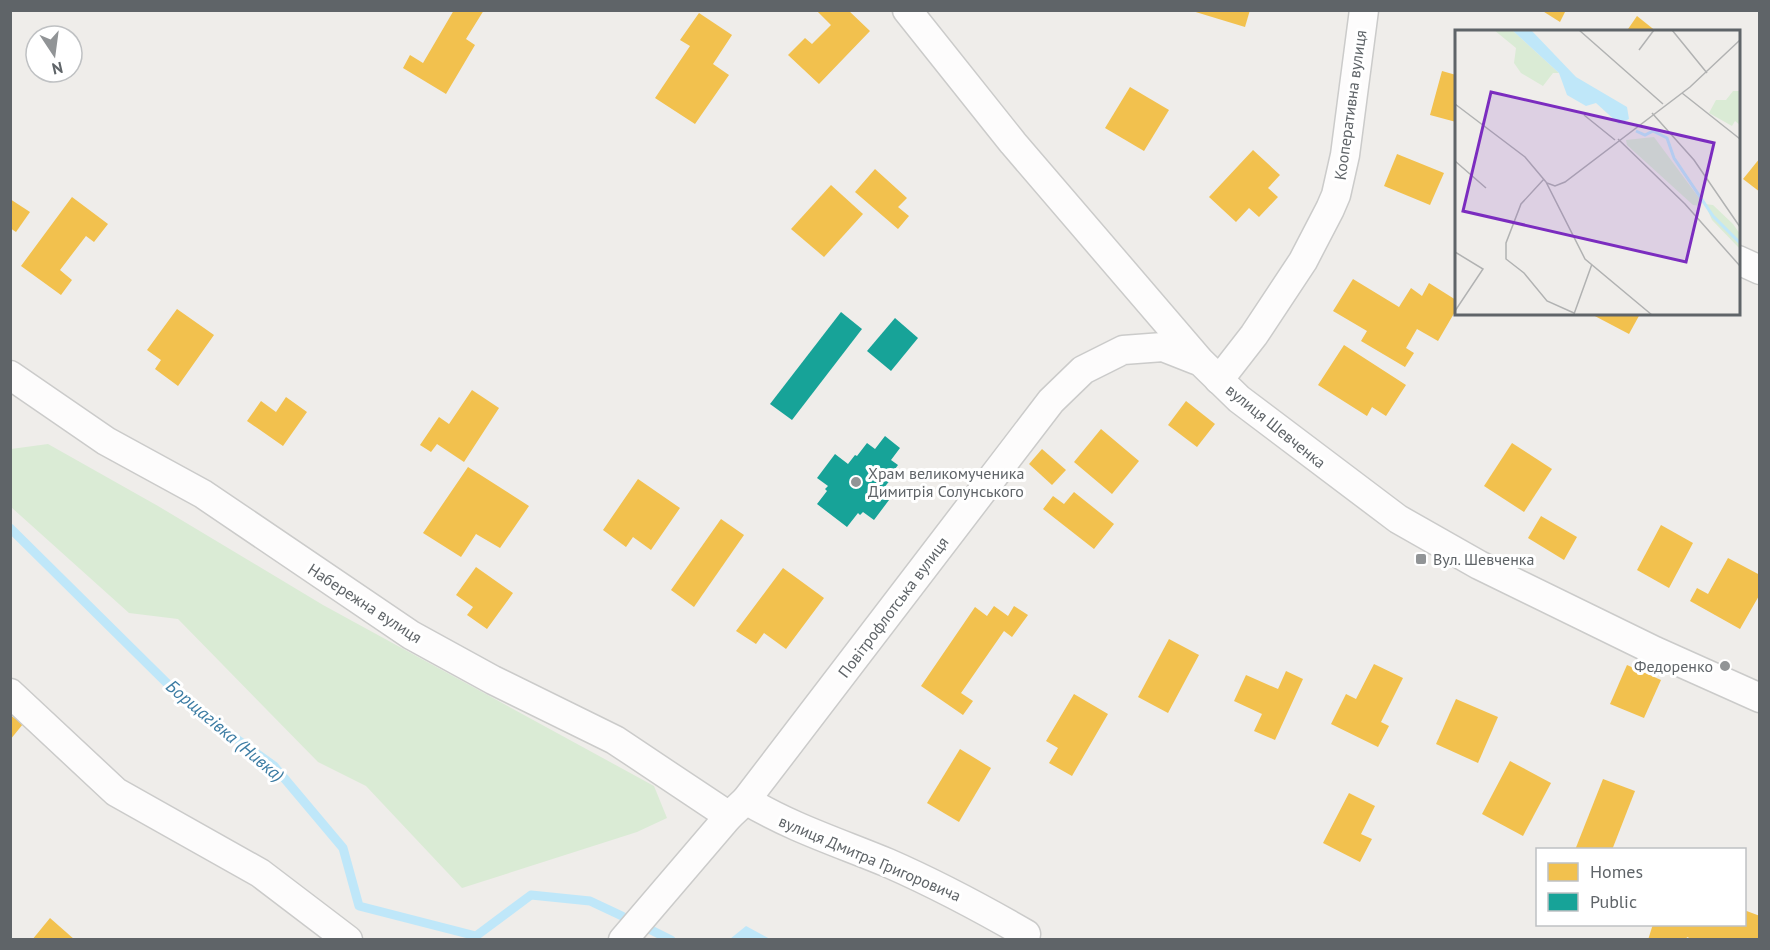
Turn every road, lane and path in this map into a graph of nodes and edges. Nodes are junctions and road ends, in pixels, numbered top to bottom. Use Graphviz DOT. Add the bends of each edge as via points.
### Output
graph roads {
  1 [pos="907,10"];
  2 [pos="1364,10"];
  3 [pos="1740,261"];
  4 [pos="1760,270"];
  5 [pos="1209,371"];
  6 [pos="10,375"];
  7 [pos="10,693"];
  8 [pos="1760,698"];
  9 [pos="737,808"];
  10 [pos="1026,934"];
  11 [pos="348,939"];
  12 [pos="623,939"];
  1 -- 5 [label="street, вулиця Шевченка" via="1013,143"];
  2 -- 5 [label="street, Кооперативна вулиця" via="1345,155 1330,209 1303,261 1254,335"];
  3 -- 4 [label="street"];
  5 -- 8 [label="street, вулиця Шевченка" via="1239,399 1398,519 1479,565"];
  5 -- 9 [label="street, Повітрофлотська вулиця" via="1163,347 1123,350 1083,370 1051,401"];
  6 -- 9 [label="street, Набережна вулиця" via="106,441 203,494 411,635"];
  7 -- 11 [label="street" via="116,792 260,873"];
  9 -- 10 [label="street, вулиця Дмитра Григоровича" via="888,863 958,895"];
  9 -- 12 [label="street, Повітрофлотська вулиця"];
}
